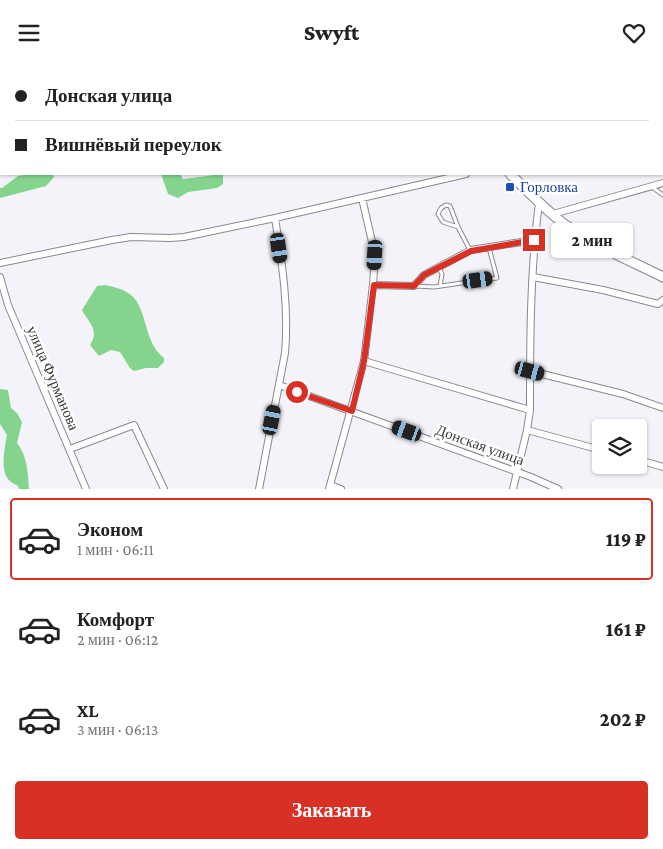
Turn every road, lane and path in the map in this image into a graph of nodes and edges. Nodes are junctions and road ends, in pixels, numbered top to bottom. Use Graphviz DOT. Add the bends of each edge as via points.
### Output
graph roads {
  1 [pos="462,175"];
  2 [pos="511,175"];
  3 [pos="663,183"];
  4 [pos="652,187"];
  5 [pos="663,195"];
  6 [pos="362,198"];
  7 [pos="539,203"];
  8 [pos="553,214"];
  9 [pos="275,218"];
  10 [pos="458,227"];
  11 [pos="534,240"];
  12 [pos="489,248"];
  13 [pos="471,251"];
  14 [pos="0,263"];
  15 [pos="439,267"];
  16 [pos="0,277"];
  17 [pos="533,277"];
  18 [pos="663,277"];
  19 [pos="374,285"];
  20 [pos="414,286"];
  21 [pos="440,286"];
  22 [pos="663,300"];
  23 [pos="8,305"];
  24 [pos="0,308"];
  25 [pos="364,361"];
  26 [pos="530,371"];
  27 [pos="279,385"];
  28 [pos="663,408"];
  29 [pos="530,410"];
  30 [pos="352,411"];
  31 [pos="527,429"];
  32 [pos="592,447"];
  33 [pos="70,449"];
  34 [pos="647,462"];
  35 [pos="663,467"];
  36 [pos="517,472"];
  37 [pos="329,487"];
  38 [pos="86,489"];
  39 [pos="164,489"];
  40 [pos="259,489"];
  41 [pos="342,489"];
  42 [pos="513,489"];
  43 [pos="558,489"];
  1 -- 6 [label="street"];
  2 -- 7 [label="street"];
  3 -- 4 [label="street"];
  4 -- 5 [label="lane"];
  4 -- 8 [label="street"];
  6 -- 9 [label="street"];
  6 -- 19 [label="street" via="375,255"];
  7 -- 8 [label="street"];
  7 -- 11 [label="street"];
  8 -- 18 [label="street" via="591,241"];
  9 -- 14 [label="street" via="184,237 112,240"];
  9 -- 27 [label="street" via="284,279 287,331"];
  10 -- 10 [label="lane" via="450,206 440,208 438,215 443,223"];
  10 -- 13 [label="lane"];
  11 -- 12 [label="street"];
  11 -- 17 [label="street"];
  12 -- 13 [label="street"];
  12 -- 21 [label="lane" via="497,278"];
  13 -- 15 [label="street"];
  15 -- 20 [label="street" via="424,275"];
  15 -- 21 [label="lane" via="442,274"];
  16 -- 23 [label="street, улица Фурманова"];
  17 -- 22 [label="street" via="658,304"];
  17 -- 26 [label="street"];
  19 -- 20 [label="street"];
  19 -- 25 [label="street"];
  20 -- 21 [label="lane"];
  23 -- 24 [label="street"];
  23 -- 33 [label="street, улица Фурманова"];
  25 -- 29 [label="street"];
  25 -- 30 [label="street"];
  26 -- 28 [label="street" via="623,394"];
  26 -- 29 [label="street"];
  27 -- 30 [label="street, Донская улица"];
  27 -- 40 [label="street"];
  29 -- 31 [label="street"];
  30 -- 36 [label="street, Донская улица"];
  30 -- 37 [label="street"];
  31 -- 32 [label="street"];
  31 -- 36 [label="street"];
  33 -- 38 [label="street, улица Фурманова"];
  33 -- 39 [label="street" via="134,425"];
  34 -- 35 [label="street"];
  36 -- 42 [label="street"];
  36 -- 43 [label="street, Донская улица"];
  37 -- 41 [label="street"];
}
